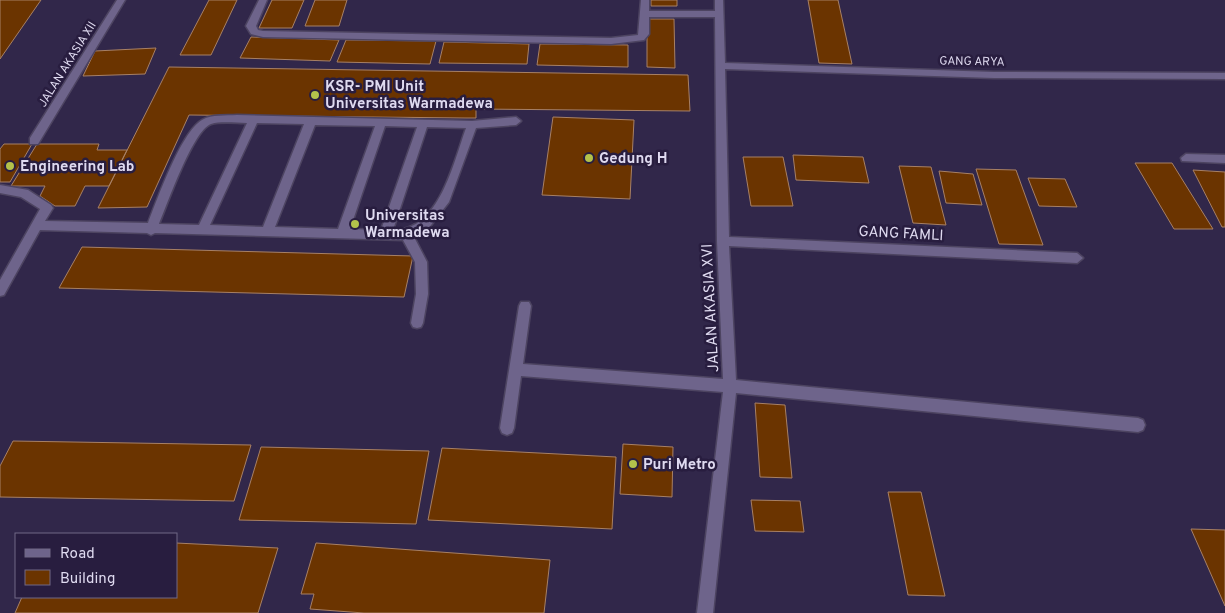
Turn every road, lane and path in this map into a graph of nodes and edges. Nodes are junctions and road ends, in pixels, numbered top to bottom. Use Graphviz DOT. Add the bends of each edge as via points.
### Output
graph roads {
  1 [pos="121,0"];
  2 [pos="263,0"];
  3 [pos="645,0"];
  4 [pos="719,0"];
  5 [pos="644,14"];
  6 [pos="719,14"];
  7 [pos="719,66"];
  8 [pos="1225,76"];
  9 [pos="253,120"];
  10 [pos="311,121"];
  11 [pos="516,121"];
  12 [pos="381,123"];
  13 [pos="424,124"];
  14 [pos="472,125"];
  15 [pos="34,141"];
  16 [pos="1186,158"];
  17 [pos="1225,159"];
  18 [pos="0,189"];
  19 [pos="37,225"];
  20 [pos="151,230"];
  21 [pos="202,231"];
  22 [pos="268,232"];
  23 [pos="342,234"];
  24 [pos="385,234"];
  25 [pos="407,235"];
  26 [pos="723,240"];
  27 [pos="1077,258"];
  28 [pos="0,290"];
  29 [pos="525,306"];
  30 [pos="418,323"];
  31 [pos="517,370"];
  32 [pos="730,386"];
  33 [pos="1138,425"];
  34 [pos="508,428"];
  35 [pos="705,613"];
  1 -- 15 [label="street, JALAN AKASIA XII"];
  2 -- 5 [label="street" via="251,26 254,32 282,34 628,41 644,34"];
  3 -- 5 [label="street"];
  4 -- 6 [label="street, JALAN AKASIA XVI"];
  5 -- 6 [label="street"];
  6 -- 7 [label="street, JALAN AKASIA XVI"];
  7 -- 8 [label="street, GANG ARYA" via="994,75"];
  7 -- 26 [label="street, JALAN AKASIA XVI"];
  9 -- 10 [label="street"];
  9 -- 20 [label="street" via="207,122 198,128"];
  9 -- 21 [label="street"];
  10 -- 12 [label="street"];
  10 -- 22 [label="street"];
  11 -- 14 [label="street"];
  12 -- 13 [label="street"];
  12 -- 23 [label="street"];
  13 -- 14 [label="street"];
  13 -- 24 [label="street"];
  14 -- 25 [label="street" via="445,199 424,226"];
  16 -- 17 [label="street"];
  18 -- 19 [label="street" via="24,193 47,208"];
  19 -- 20 [label="street"];
  19 -- 28 [label="street"];
  20 -- 21 [label="street"];
  21 -- 22 [label="street"];
  22 -- 23 [label="street"];
  23 -- 24 [label="street"];
  24 -- 25 [label="street"];
  25 -- 30 [label="street" via="421,262 422,294"];
  26 -- 27 [label="street, GANG FAMLI"];
  26 -- 32 [label="street, JALAN AKASIA XVI"];
  29 -- 31 [label="street"];
  31 -- 32 [label="street"];
  31 -- 34 [label="street"];
  32 -- 33 [label="street"];
  32 -- 35 [label="street, JALAN AKASIA XVI"];
}
